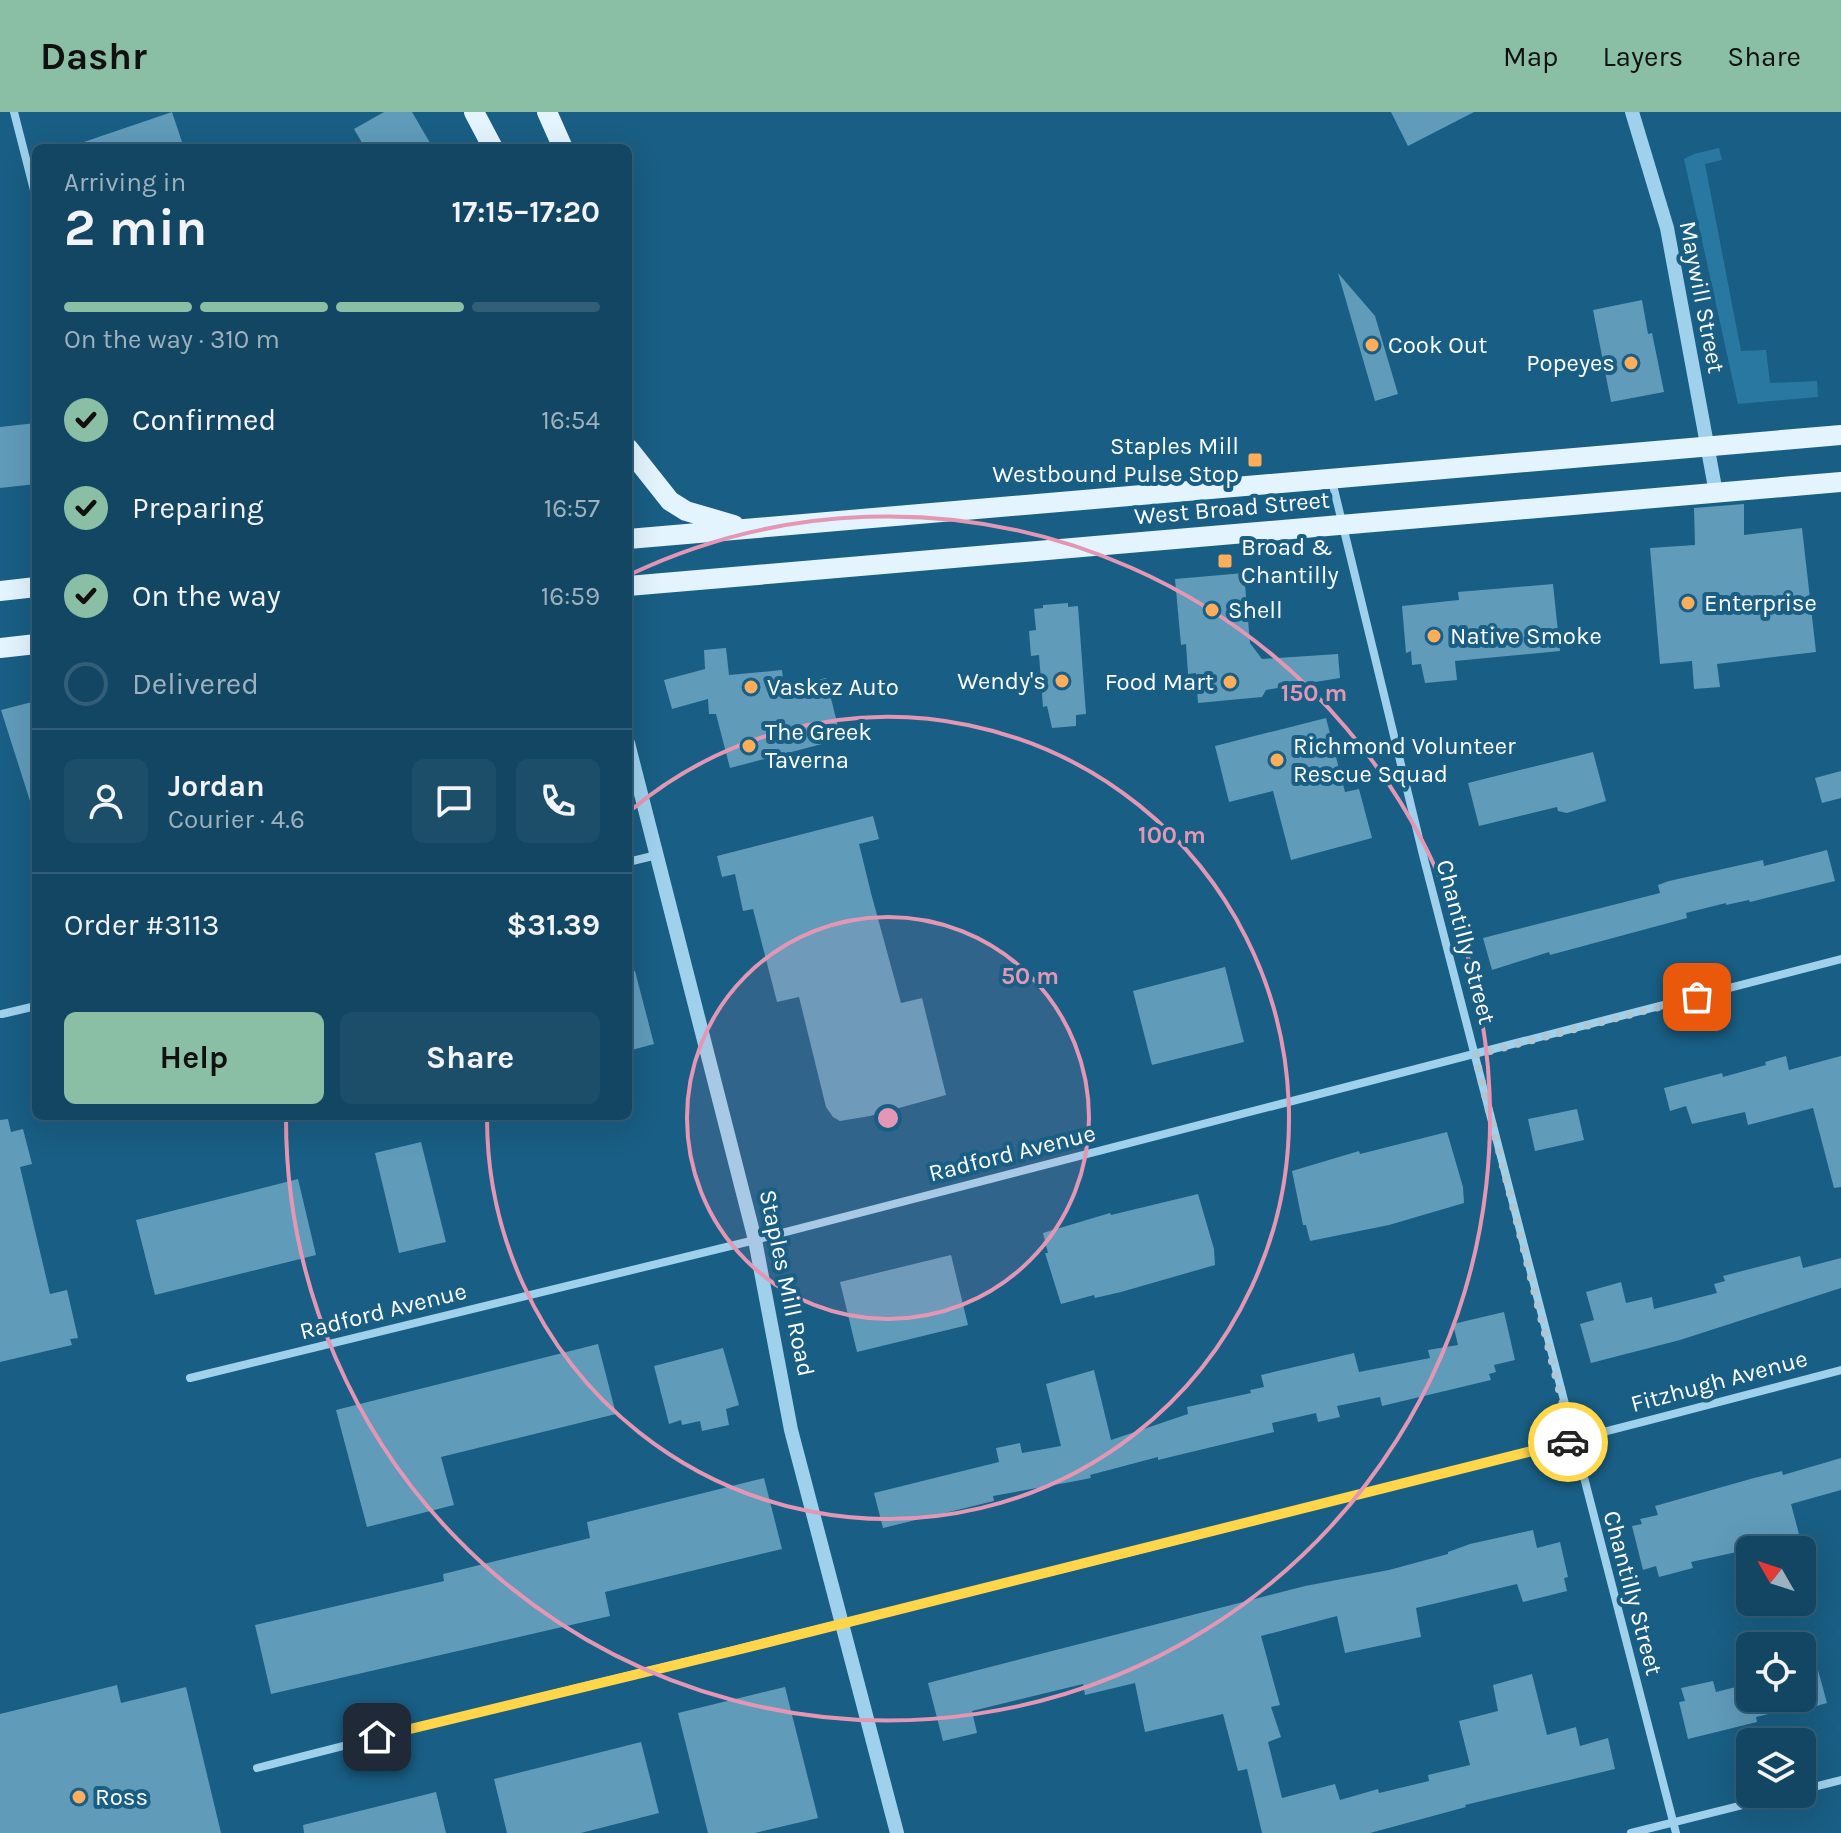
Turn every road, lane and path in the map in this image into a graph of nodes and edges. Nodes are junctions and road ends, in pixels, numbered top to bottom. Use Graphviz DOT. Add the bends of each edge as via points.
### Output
graph roads {
  1 [pos="14,112"];
  2 [pos="474,112"];
  3 [pos="547,112"];
  4 [pos="1632,112"];
  5 [pos="491,144"];
  6 [pos="561,144"];
  7 [pos="32,182"];
  8 [pos="1841,435"];
  9 [pos="1708,446"];
  10 [pos="632,453"];
  11 [pos="1331,478"];
  12 [pos="1841,482"];
  13 [pos="1716,493"];
  14 [pos="1342,524"];
  15 [pos="746,529"];
  16 [pos="632,539"];
  17 [pos="632,586"];
  18 [pos="32,587"];
  19 [pos="0,591"];
  20 [pos="32,644"];
  21 [pos="0,648"];
  22 [pos="632,758"];
  23 [pos="658,855"];
  24 [pos="632,861"];
  25 [pos="1841,959"];
  26 [pos="32,1007"];
  27 [pos="2,1014"];
  28 [pos="1475,1055"];
  29 [pos="755,1240"];
  30 [pos="1841,1370"];
  31 [pos="190,1378"];
  32 [pos="1572,1441"];
  33 [pos="843,1624"];
  34 [pos="257,1768"];
  35 [pos="1841,1780"];
  36 [pos="1816,1786"];
  37 [pos="1736,1807"];
  38 [pos="1673,1823"];
  39 [pos="897,1833"];
  40 [pos="1631,1833"];
  41 [pos="1676,1833"];
  1 -- 7 [label="street"];
  2 -- 5 [label="main road"];
  3 -- 6 [label="main road"];
  4 -- 9 [label="street, Maywill Street" via="1667,228"];
  8 -- 9 [label="main road, West Broad Street"];
  9 -- 11 [label="main road, West Broad Street"];
  9 -- 13 [label="street, Maywill Street"];
  10 -- 15 [label="main road" via="670,501"];
  11 -- 14 [label="street, Chantilly Street"];
  11 -- 15 [label="main road, West Broad Street"];
  12 -- 13 [label="main road, West Broad Street"];
  13 -- 14 [label="main road, West Broad Street"];
  14 -- 17 [label="main road, West Broad Street"];
  14 -- 28 [label="street, Chantilly Street"];
  15 -- 16 [label="main road, West Broad Street"];
  18 -- 19 [label="main road"];
  20 -- 21 [label="main road"];
  22 -- 23 [label="street, Staples Mill Road"];
  23 -- 24 [label="street"];
  23 -- 29 [label="street, Staples Mill Road"];
  25 -- 28 [label="street, Radford Avenue"];
  26 -- 27 [label="street"];
  28 -- 29 [label="street, Radford Avenue"];
  28 -- 32 [label="street, Chantilly Street"];
  29 -- 31 [label="street, Radford Avenue"];
  29 -- 33 [label="street, Staples Mill Road" via="791,1430"];
  30 -- 32 [label="street, Fitzhugh Avenue"];
  32 -- 33 [label="street, Fitzhugh Avenue"];
  32 -- 38 [label="street, Chantilly Street"];
  33 -- 34 [label="street, Fitzhugh Avenue"];
  33 -- 39 [label="street, Staples Mill Road"];
  35 -- 36 [label="street"];
  37 -- 38 [label="street"];
  38 -- 40 [label="street"];
  38 -- 41 [label="street, Chantilly Street"];
}
